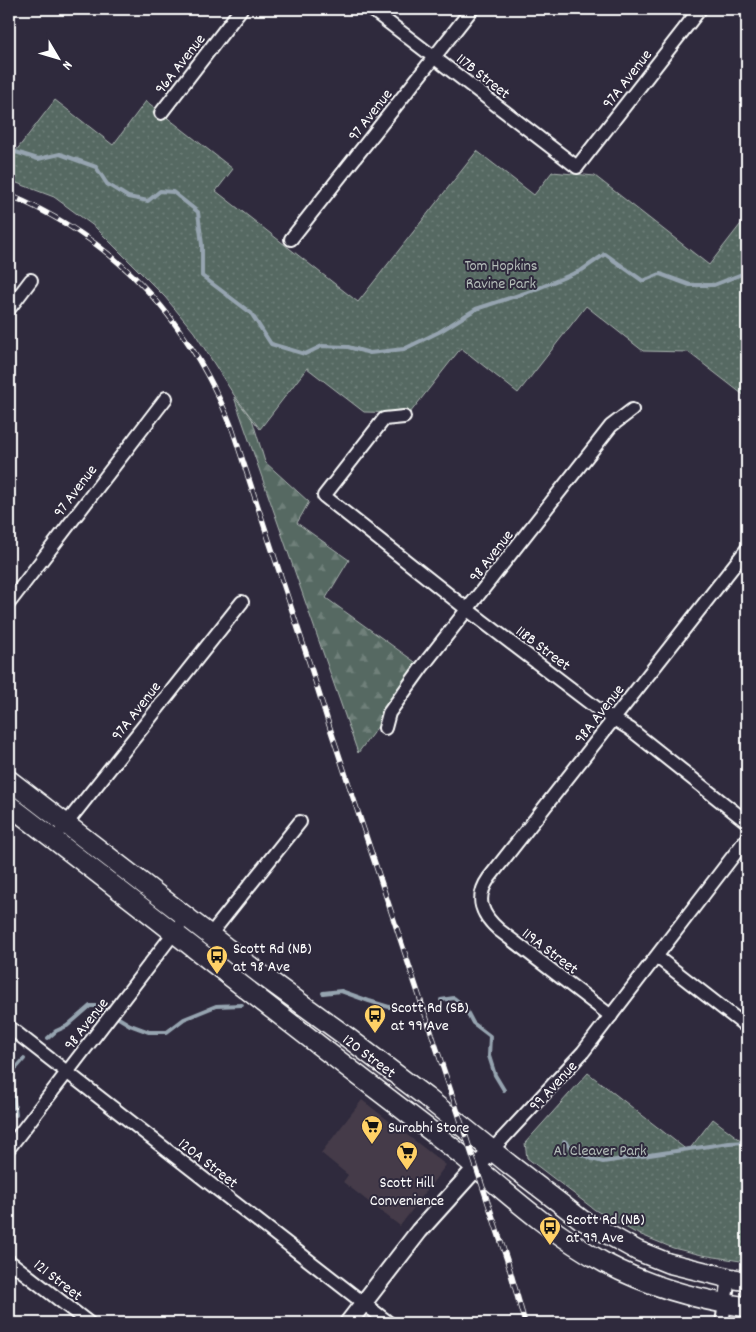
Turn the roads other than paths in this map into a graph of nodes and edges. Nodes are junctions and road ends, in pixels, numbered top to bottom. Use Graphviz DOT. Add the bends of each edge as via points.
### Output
graph roads {
  1 [pos="241,9"];
  2 [pos="371,9"];
  3 [pos="472,9"];
  4 [pos="700,9"];
  5 [pos="435,57"];
  6 [pos="160,113"];
  7 [pos="577,167"];
  8 [pos="291,240"];
  9 [pos="31,280"];
  10 [pos="9,309"];
  11 [pos="166,398"];
  12 [pos="632,410"];
  13 [pos="404,417"];
  14 [pos="747,548"];
  15 [pos="242,602"];
  16 [pos="9,603"];
  17 [pos="468,610"];
  18 [pos="614,719"];
  19 [pos="385,728"];
  20 [pos="9,780"];
  21 [pos="9,804"];
  22 [pos="300,822"];
  23 [pos="747,822"];
  24 [pos="59,832"];
  25 [pos="747,838"];
  26 [pos="481,901"];
  27 [pos="186,917"];
  28 [pos="174,932"];
  29 [pos="210,936"];
  30 [pos="657,957"];
  31 [pos="611,1016"];
  32 [pos="9,1027"];
  33 [pos="747,1027"];
  34 [pos="67,1072"];
  35 [pos="9,1148"];
  36 [pos="492,1150"];
  37 [pos="476,1168"];
  38 [pos="9,1261"];
  39 [pos="738,1280"];
  40 [pos="364,1303"];
  41 [pos="724,1304"];
  42 [pos="747,1307"];
  43 [pos="89,1323"];
  44 [pos="348,1323"];
  45 [pos="389,1323"];
  46 [pos="722,1323"];
  1 -- 6 [label="street, 96A Avenue"];
  2 -- 5 [label="street, 117B Street"];
  3 -- 5 [label="street, 97 Avenue"];
  4 -- 7 [label="street, 97A Avenue"];
  5 -- 7 [label="street, 117B Street"];
  5 -- 8 [label="street, 97 Avenue"];
  9 -- 10 [label="street"];
  11 -- 16 [label="street, 97 Avenue"];
  12 -- 17 [label="street, 98 Avenue" via="611,426"];
  13 -- 17 [label="street, 118B Street" via="384,419 324,496"];
  14 -- 18 [label="street, 98A Avenue"];
  15 -- 24 [label="street, 97A Avenue"];
  17 -- 18 [label="street, 118B Street"];
  17 -- 19 [label="street, 98 Avenue" via="422,667 390,713"];
  18 -- 23 [label="street, 118B Street"];
  18 -- 26 [label="street, 98A Avenue" via="489,878"];
  20 -- 24 [label="main road, 120 Street"];
  21 -- 24 [label="main road, 120 Street"];
  22 -- 29 [label="street"];
  24 -- 27 [label="main road, 120 Street"];
  24 -- 28 [label="main road, 120 Street"];
  25 -- 30 [label="street, 99 Avenue"];
  26 -- 31 [label="street, 119A Street" via="485,915 499,930"];
  27 -- 28 [label="street, 98 Avenue"];
  27 -- 29 [label="main road, 120 Street"];
  28 -- 34 [label="street, 98 Avenue"];
  28 -- 37 [label="main road, 120 Street"];
  29 -- 36 [label="main road, 120 Street" via="344,1034"];
  30 -- 31 [label="street, 99 Avenue"];
  30 -- 33 [label="street"];
  31 -- 36 [label="street, 99 Avenue" via="574,1062"];
  32 -- 34 [label="street, 120A Street"];
  34 -- 35 [label="street, 98 Avenue"];
  34 -- 40 [label="street, 120A Street"];
  36 -- 37 [label="street, 99 Avenue"];
  36 -- 39 [label="main road, 120 Street" via="582,1220 612,1238 668,1263"];
  37 -- 40 [label="street, 99 Avenue" via="419,1231"];
  37 -- 41 [label="main road, 120 Street" via="554,1230 606,1263 662,1287"];
  38 -- 43 [label="street, 121 Street"];
  39 -- 41 [label="street, 120 Street"];
  40 -- 44 [label="street, 99 Avenue"];
  40 -- 45 [label="street, 120A Street"];
  41 -- 42 [label="main road"];
  41 -- 46 [label="street, 120 Street"];
}
